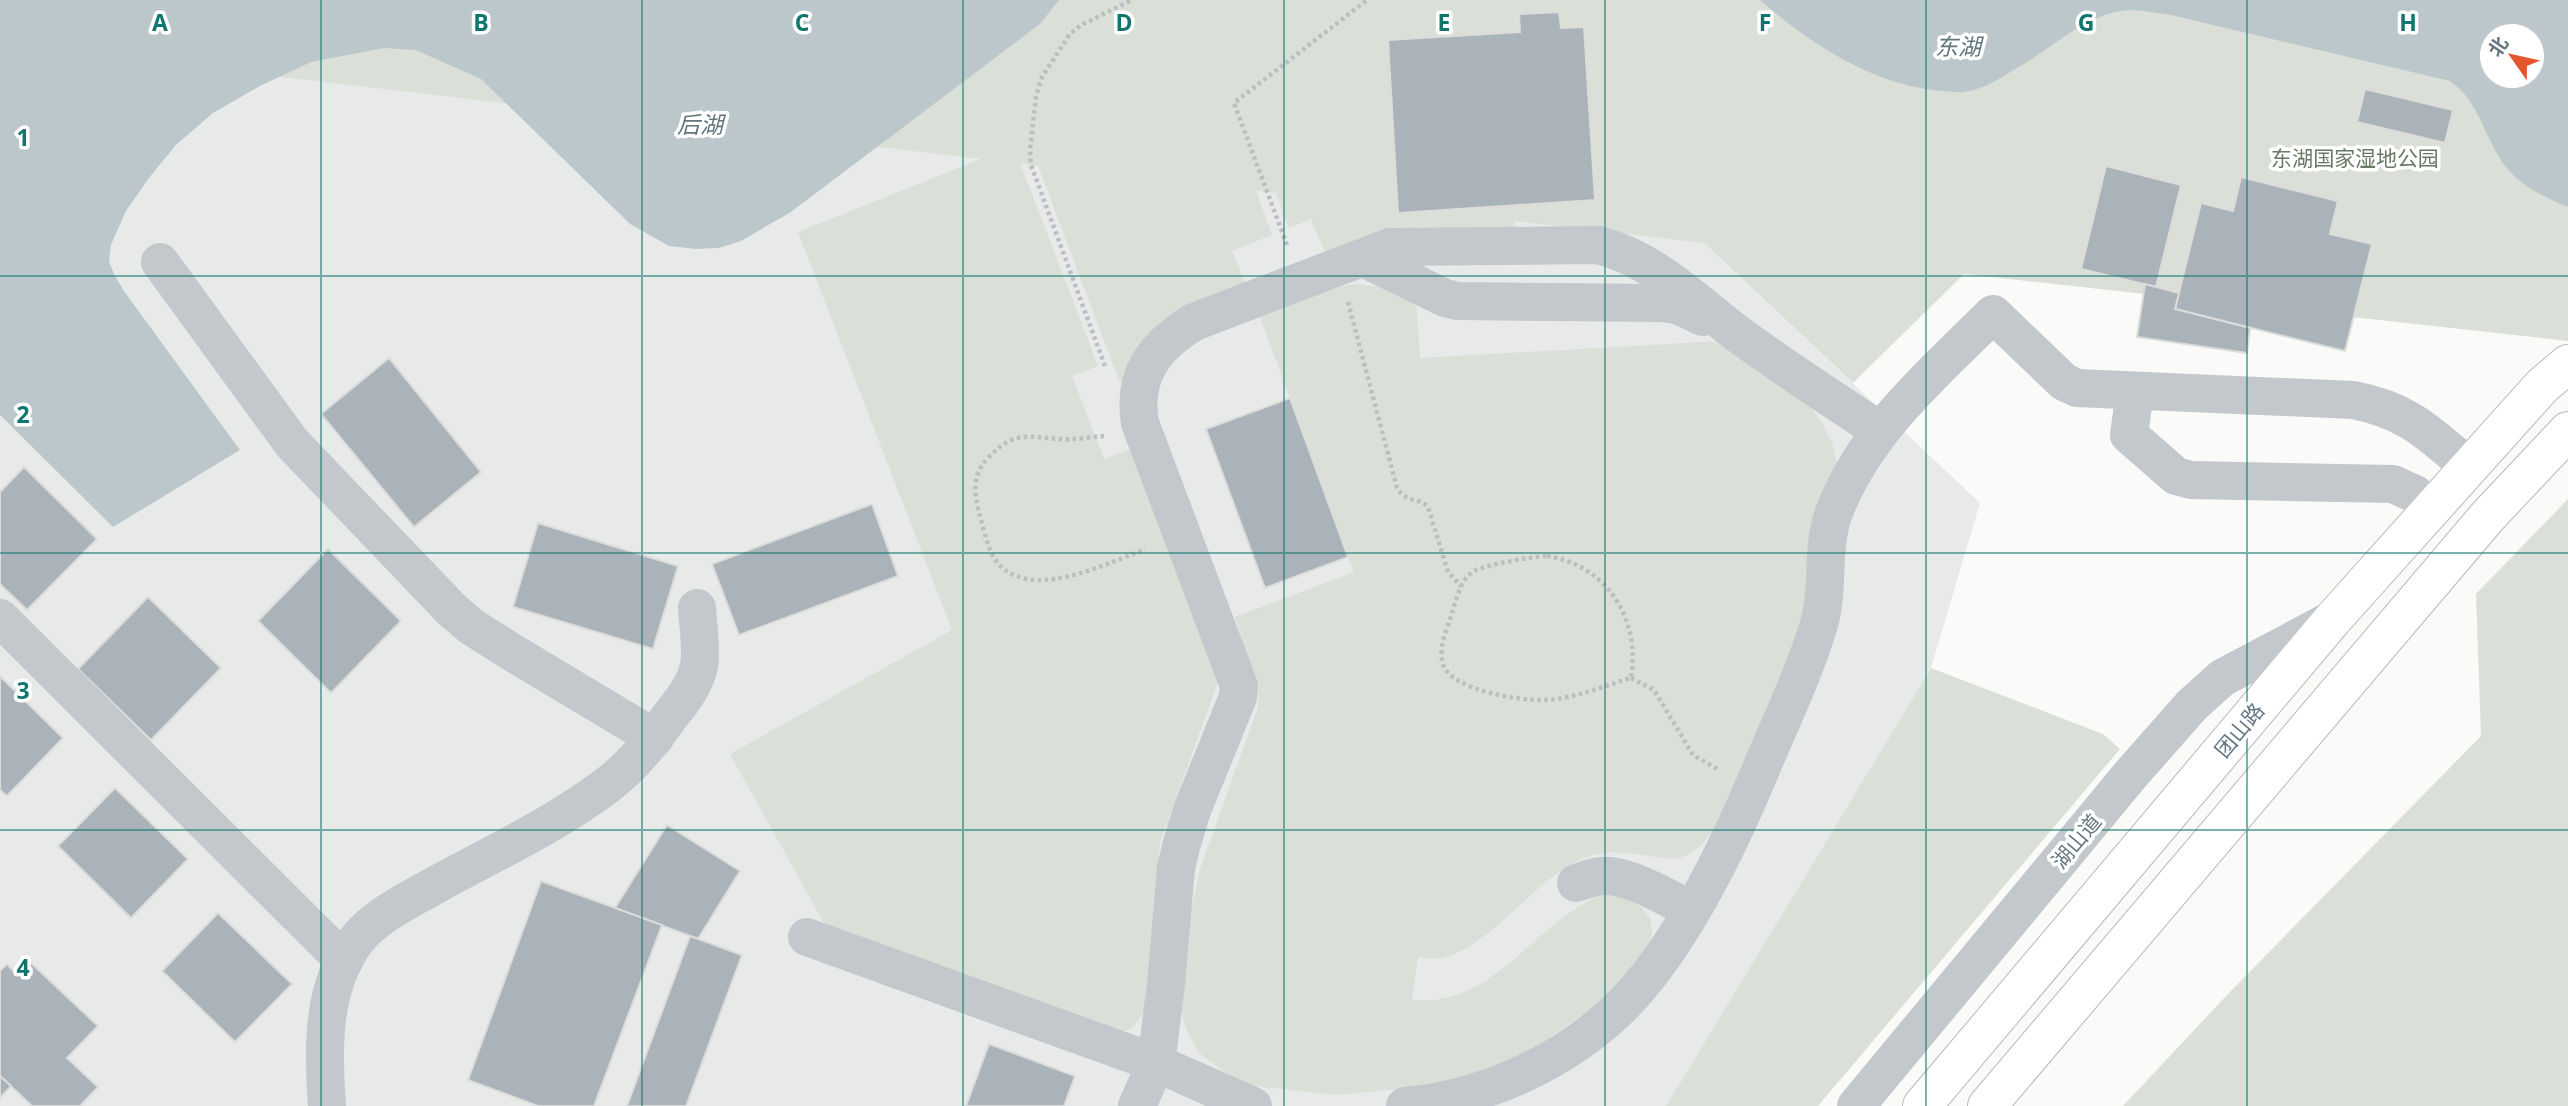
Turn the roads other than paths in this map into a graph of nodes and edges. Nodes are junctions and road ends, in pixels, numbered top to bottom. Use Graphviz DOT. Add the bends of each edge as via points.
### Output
graph roads {
  1 [pos="160,262"];
  2 [pos="1351,263"];
  3 [pos="1737,333"];
  4 [pos="2568,364"];
  5 [pos="2135,391"];
  6 [pos="1880,431"];
  7 [pos="2568,431"];
  8 [pos="2469,467"];
  9 [pos="2432,509"];
  10 [pos="697,608"];
  11 [pos="0,618"];
  12 [pos="2333,619"];
  13 [pos="655,738"];
  14 [pos="1576,883"];
  15 [pos="1692,909"];
  16 [pos="807,937"];
  17 [pos="344,961"];
  18 [pos="1156,1063"];
  19 [pos="334,1100"];
  20 [pos="1137,1106"];
  21 [pos="1253,1106"];
  22 [pos="1405,1106"];
  23 [pos="1856,1106"];
  24 [pos="1922,1106"];
  25 [pos="1987,1106"];
  1 -- 13 [label="street" via="292,443 452,610 509,651"];
  2 -- 3 [label="street" via="1457,301 1661,303 1677,305"];
  2 -- 3 [label="street" via="1390,247 1598,245 1625,253 1683,289"];
  2 -- 18 [label="street" via="1194,322 1169,339 1146,369 1140,416 1238,686 1192,810 1176,868"];
  3 -- 6 [label="street"];
  4 -- 8 [label="main road, 团山路"];
  5 -- 6 [label="street" via="2077,388 2064,382 1993,314"];
  5 -- 8 [label="street" via="2380,405 2426,430"];
  5 -- 9 [label="street" via="2129,435 2176,476 2393,484"];
  6 -- 15 [label="street" via="1834,511 1825,545 1819,622 1807,660 1746,807"];
  7 -- 25 [label="main road" via="2488,516"];
  8 -- 9 [label="main road, 团山路"];
  9 -- 12 [label="main road, 团山路"];
  10 -- 13 [label="street" via="700,653 696,675"];
  11 -- 17 [label="street"];
  12 -- 23 [label="street, 湖山道" via="2222,678 2192,705"];
  12 -- 24 [label="main road, 团山路"];
  13 -- 17 [label="street" via="607,786 376,922 355,942"];
  14 -- 15 [label="street" via="1610,876"];
  15 -- 22 [label="street" via="1648,976 1587,1034 1514,1079 1437,1103"];
  16 -- 18 [label="street"];
  17 -- 19 [label="street" via="326,1022 324,1050"];
  18 -- 20 [label="street"];
  18 -- 21 [label="street"];
}
